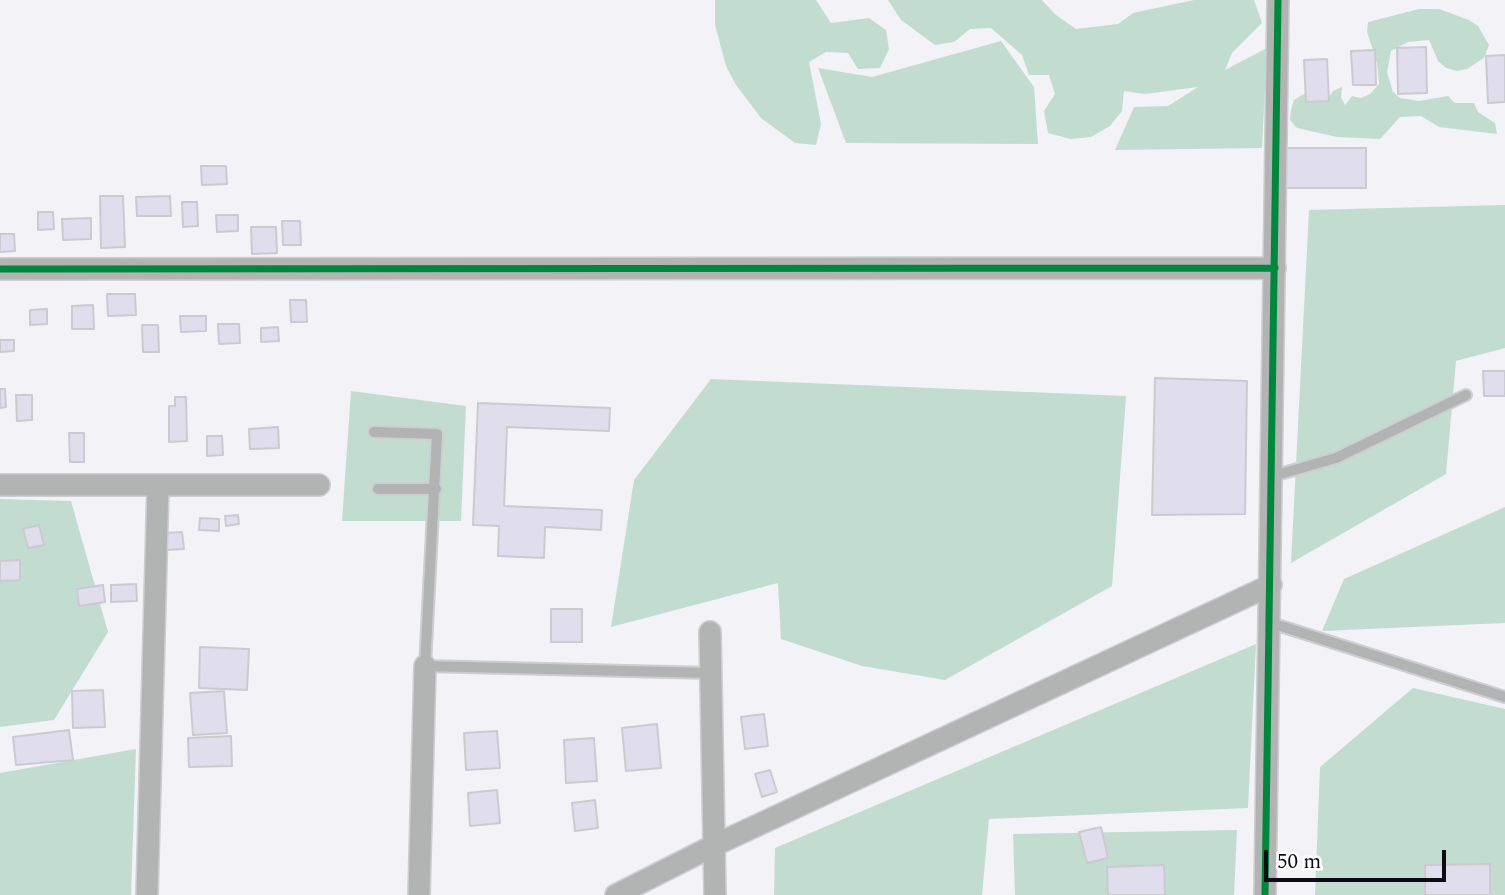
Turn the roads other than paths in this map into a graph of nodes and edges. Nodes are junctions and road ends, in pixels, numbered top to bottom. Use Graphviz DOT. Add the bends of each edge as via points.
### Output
graph roads {
  1 [pos="1278,0"];
  2 [pos="1275,268"];
  3 [pos="0,269"];
  4 [pos="1466,395"];
  5 [pos="374,432"];
  6 [pos="1273,476"];
  7 [pos="0,485"];
  8 [pos="158,485"];
  9 [pos="319,485"];
  10 [pos="378,489"];
  11 [pos="436,489"];
  12 [pos="1271,584"];
  13 [pos="1271,623"];
  14 [pos="710,632"];
  15 [pos="425,666"];
  16 [pos="709,673"];
  17 [pos="1505,697"];
  18 [pos="713,846"];
  19 [pos="147,895"];
  20 [pos="419,895"];
  21 [pos="616,895"];
  22 [pos="715,895"];
  23 [pos="1265,895"];
  1 -- 2 [label="street"];
  2 -- 3 [label="street"];
  2 -- 6 [label="street"];
  4 -- 6 [label="lane" via="1336,458"];
  5 -- 11 [label="lane" via="437,433"];
  6 -- 12 [label="street"];
  7 -- 8 [label="street"];
  8 -- 9 [label="street"];
  8 -- 19 [label="street"];
  10 -- 11 [label="lane"];
  11 -- 15 [label="lane"];
  12 -- 13 [label="street"];
  12 -- 18 [label="street"];
  13 -- 17 [label="lane"];
  13 -- 23 [label="street"];
  14 -- 16 [label="street"];
  15 -- 16 [label="lane"];
  15 -- 20 [label="street"];
  16 -- 18 [label="street"];
  18 -- 21 [label="street"];
  18 -- 22 [label="street"];
}
